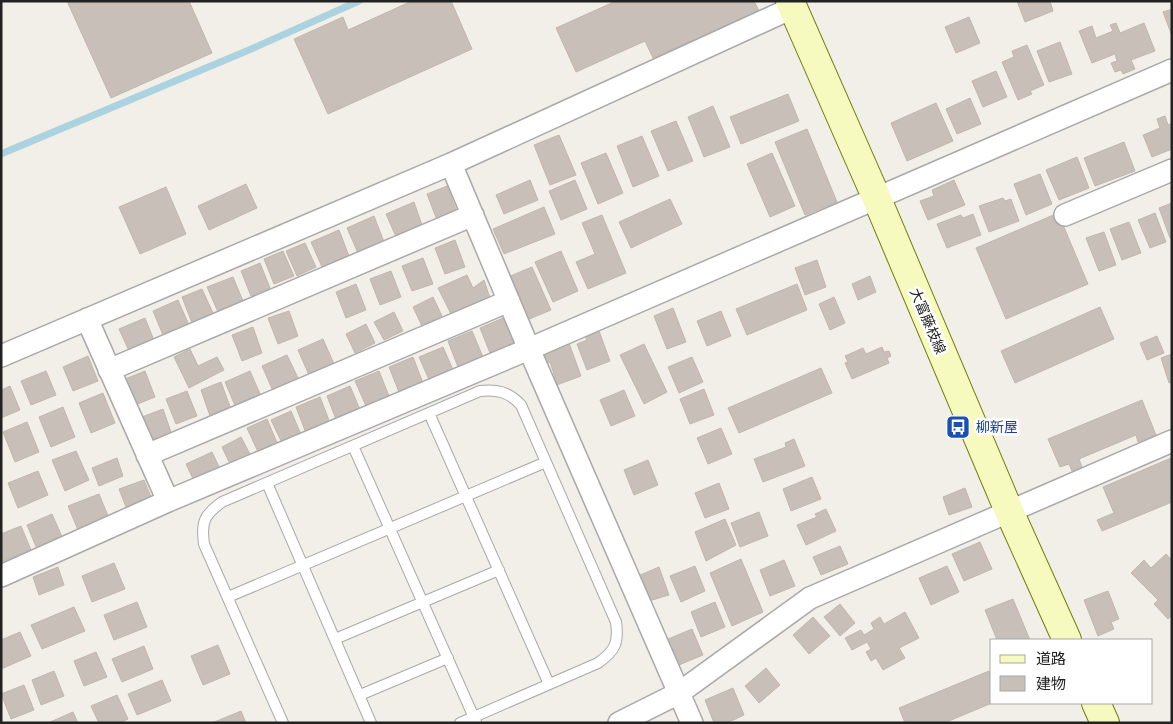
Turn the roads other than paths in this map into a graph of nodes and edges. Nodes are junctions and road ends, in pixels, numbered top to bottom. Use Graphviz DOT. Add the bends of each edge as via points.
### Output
graph roads {
  1 [pos="791,4"];
  2 [pos="1170,75"];
  3 [pos="451,164"];
  4 [pos="1172,170"];
  5 [pos="877,199"];
  6 [pos="473,215"];
  7 [pos="1065,215"];
  8 [pos="509,301"];
  9 [pos="87,319"];
  10 [pos="529,349"];
  11 [pos="1,356"];
  12 [pos="109,370"];
  13 [pos="429,413"];
  14 [pos="1172,441"];
  15 [pos="353,446"];
  16 [pos="147,454"];
  17 [pos="546,462"];
  18 [pos="267,483"];
  19 [pos="466,496"];
  20 [pos="168,501"];
  21 [pos="1009,511"];
  22 [pos="390,528"];
  23 [pos="303,566"];
  24 [pos="499,570"];
  25 [pos="1,576"];
  26 [pos="228,597"];
  27 [pos="423,603"];
  28 [pos="1067,639"];
  29 [pos="336,640"];
  30 [pos="448,658"];
  31 [pos="548,684"];
  32 [pos="679,693"];
  33 [pos="360,695"];
  34 [pos="1096,704"];
  35 [pos="475,720"];
  36 [pos="283,723"];
  37 [pos="372,723"];
  38 [pos="460,723"];
  39 [pos="620,723"];
  40 [pos="692,723"];
  41 [pos="1105,723"];
  1 -- 3 [label="street"];
  1 -- 5 [label="main road, 大富藤枝線"];
  2 -- 5 [label="street"];
  3 -- 6 [label="street"];
  3 -- 9 [label="street"];
  4 -- 7 [label="street"];
  5 -- 10 [label="street"];
  5 -- 21 [label="main road, 大富藤枝線"];
  6 -- 8 [label="street"];
  6 -- 12 [label="street"];
  8 -- 10 [label="street"];
  8 -- 16 [label="street"];
  9 -- 11 [label="street"];
  9 -- 12 [label="street"];
  10 -- 20 [label="street"];
  10 -- 32 [label="street"];
  12 -- 16 [label="street"];
  13 -- 15 [label="lane"];
  13 -- 17 [label="lane" via="480,391 503,392 521,405"];
  13 -- 19 [label="lane"];
  14 -- 21 [label="street"];
  15 -- 18 [label="lane"];
  15 -- 22 [label="lane"];
  16 -- 20 [label="street"];
  17 -- 19 [label="lane"];
  17 -- 31 [label="lane" via="616,622 618,635 608,656"];
  18 -- 23 [label="lane"];
  18 -- 26 [label="lane" via="222,502 204,520 204,544"];
  19 -- 22 [label="lane"];
  19 -- 24 [label="lane"];
  20 -- 25 [label="street"];
  21 -- 28 [label="main road, 大富藤枝線"];
  21 -- 32 [label="street" via="810,598"];
  22 -- 23 [label="lane"];
  22 -- 27 [label="lane"];
  23 -- 26 [label="lane"];
  23 -- 29 [label="lane"];
  24 -- 27 [label="lane"];
  24 -- 31 [label="lane"];
  26 -- 36 [label="lane"];
  27 -- 29 [label="lane"];
  27 -- 30 [label="lane"];
  29 -- 33 [label="lane"];
  30 -- 33 [label="lane"];
  30 -- 35 [label="lane"];
  31 -- 35 [label="lane"];
  32 -- 39 [label="street"];
  32 -- 40 [label="street"];
  33 -- 37 [label="lane"];
  34 -- 41 [label="main road"];
  35 -- 38 [label="lane"];
}
